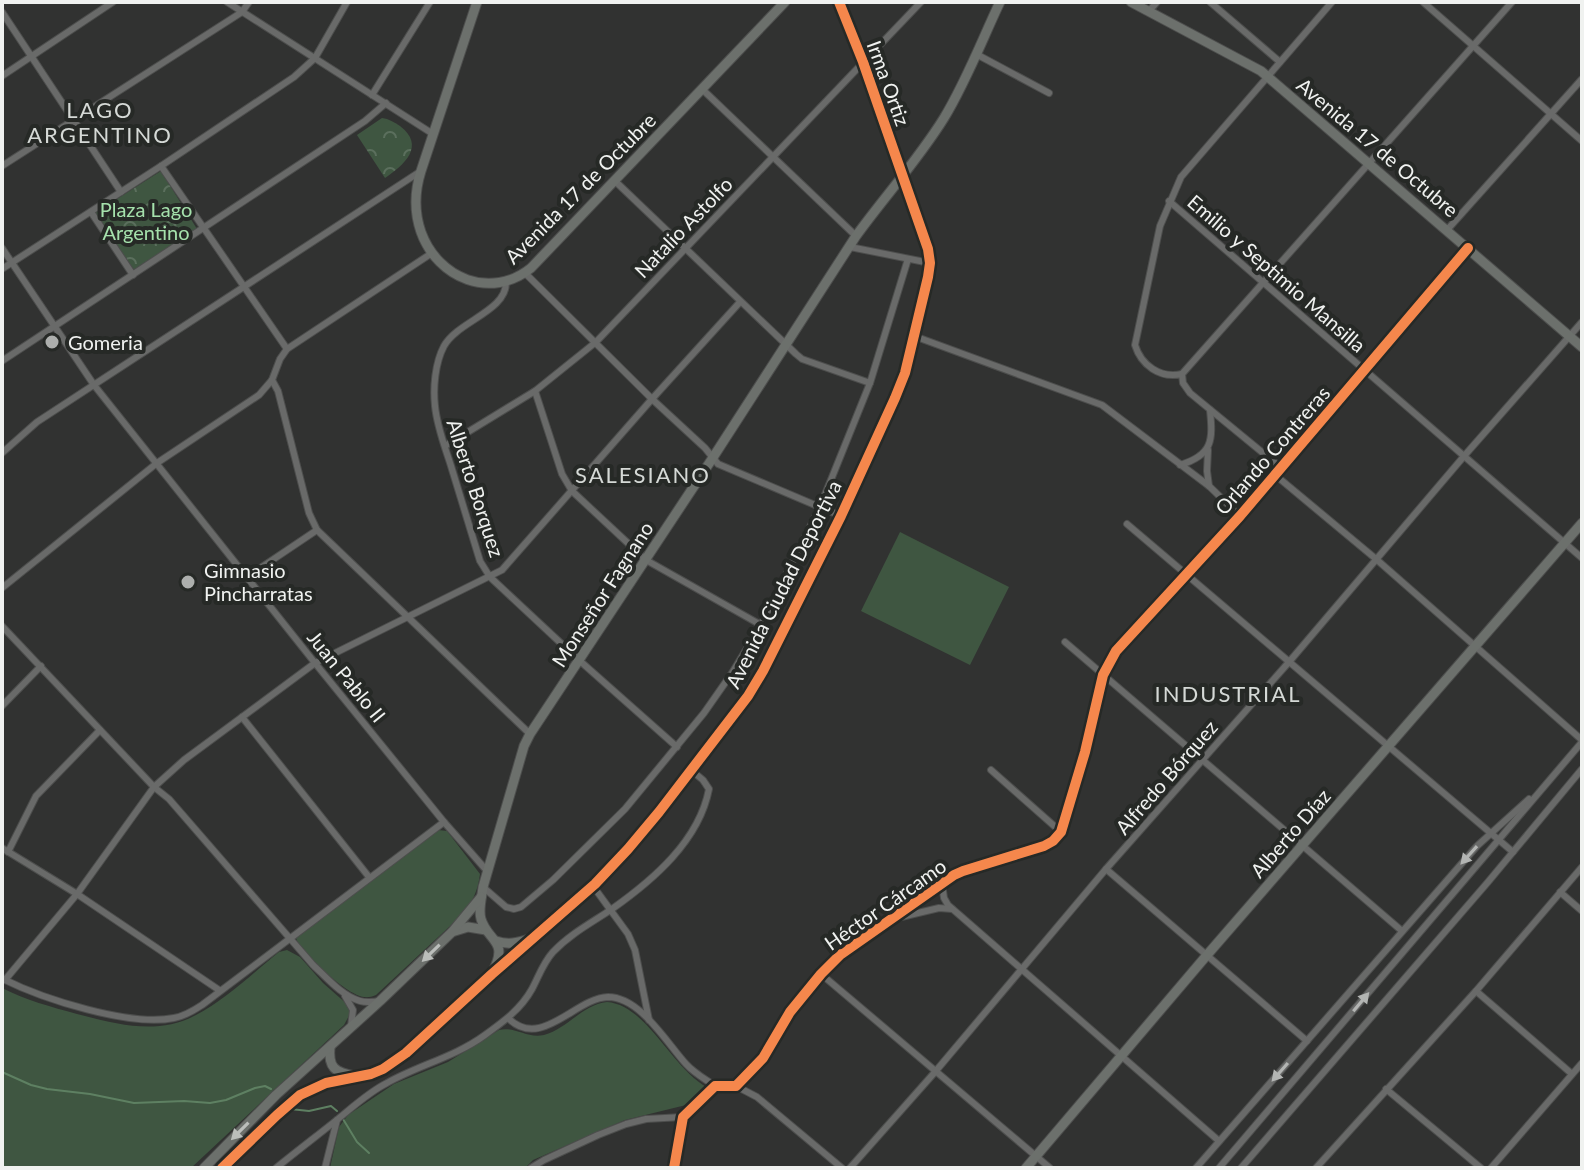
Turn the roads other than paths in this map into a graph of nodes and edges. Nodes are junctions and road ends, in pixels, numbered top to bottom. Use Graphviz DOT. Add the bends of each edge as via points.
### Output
graph roads {
  1 [pos="113,2"];
  2 [pos="227,2"];
  3 [pos="249,2"];
  4 [pos="347,2"];
  5 [pos="430,2"];
  6 [pos="785,2"];
  7 [pos="839,2"];
  8 [pos="921,2"];
  9 [pos="1000,2"];
  10 [pos="1131,2"];
  11 [pos="1157,2"];
  12 [pos="1210,2"];
  13 [pos="1332,2"];
  14 [pos="1423,2"];
  15 [pos="1512,2"];
  16 [pos="476,3"];
  17 [pos="1149,11"];
  18 [pos="2,12"];
  19 [pos="242,12"];
  20 [pos="1473,46"];
  21 [pos="976,54"];
  22 [pos="32,57"];
  23 [pos="315,58"];
  24 [pos="863,62"];
  25 [pos="1280,62"];
  26 [pos="2,76"];
  27 [pos="1267,77"];
  28 [pos="1582,79"];
  29 [pos="702,89"];
  30 [pos="1049,93"];
  31 [pos="372,95"];
  32 [pos="386,103"];
  33 [pos="1551,114"];
  34 [pos="73,120"];
  35 [pos="433,134"];
  36 [pos="1582,141"];
  37 [pos="773,156"];
  38 [pos="1369,163"];
  39 [pos="2,166"];
  40 [pos="161,166"];
  41 [pos="421,171"];
  42 [pos="903,177"];
  43 [pos="615,181"];
  44 [pos="121,192"];
  45 [pos="1169,201"];
  46 [pos="91,212"];
  47 [pos="204,229"];
  48 [pos="1447,230"];
  49 [pos="856,236"];
  50 [pos="850,247"];
  51 [pos="2,248"];
  52 [pos="686,248"];
  53 [pos="1468,248"];
  54 [pos="432,253"];
  55 [pos="908,259"];
  56 [pos="12,263"];
  57 [pos="930,263"];
  58 [pos="2,269"];
  59 [pos="525,273"];
  60 [pos="133,275"];
  61 [pos="506,282"];
  62 [pos="1264,282"];
  63 [pos="245,287"];
  64 [pos="740,302"];
  65 [pos="1582,322"];
  66 [pos="54,325"];
  67 [pos="914,336"];
  68 [pos="1570,336"];
  69 [pos="596,342"];
  70 [pos="786,345"];
  71 [pos="1582,347"];
  72 [pos="287,349"];
  73 [pos="2,361"];
  74 [pos="1365,370"];
  75 [pos="1182,374"];
  76 [pos="272,380"];
  77 [pos="870,383"];
  78 [pos="94,385"];
  79 [pos="535,391"];
  80 [pos="652,399"];
  81 [pos="1210,410"];
  82 [pos="445,446"];
  83 [pos="3,447"];
  84 [pos="1208,447"];
  85 [pos="1465,455"];
  86 [pos="712,459"];
  87 [pos="157,463"];
  88 [pos="1180,465"];
  89 [pos="1280,467"];
  90 [pos="1274,474"];
  91 [pos="1209,486"];
  92 [pos="572,491"];
  93 [pos="820,507"];
  94 [pos="841,516"];
  95 [pos="1240,516"];
  96 [pos="1582,523"];
  97 [pos="1127,524"];
  98 [pos="317,530"];
  99 [pos="1564,543"];
  100 [pos="1582,558"];
  101 [pos="1376,559"];
  102 [pos="646,560"];
  103 [pos="1185,574"];
  104 [pos="247,577"];
  105 [pos="490,577"];
  106 [pos="2,588"];
  107 [pos="409,617"];
  108 [pos="761,625"];
  109 [pos="2,626"];
  110 [pos="1065,642"];
  111 [pos="1476,647"];
  112 [pos="580,661"];
  113 [pos="1289,662"];
  114 [pos="315,663"];
  115 [pos="41,666"];
  116 [pos="1103,675"];
  117 [pos="2,706"];
  118 [pos="242,717"];
  119 [pos="100,730"];
  120 [pos="530,734"];
  121 [pos="1582,741"];
  122 [pos="1389,746"];
  123 [pos="677,747"];
  124 [pos="1203,759"];
  125 [pos="1582,769"];
  126 [pos="691,770"];
  127 [pos="991,770"];
  128 [pos="1547,783"];
  129 [pos="154,787"];
  130 [pos="444,822"];
  131 [pos="1061,832"];
  132 [pos="1491,833"];
  133 [pos="1499,840"];
  134 [pos="1302,846"];
  135 [pos="5,850"];
  136 [pos="1513,852"];
  137 [pos="1582,867"];
  138 [pos="1106,869"];
  139 [pos="488,872"];
  140 [pos="369,877"];
  141 [pos="942,884"];
  142 [pos="593,886"];
  143 [pos="483,891"];
  144 [pos="1560,892"];
  145 [pos="77,894"];
  146 [pos="952,909"];
  147 [pos="610,910"];
  148 [pos="1582,911"];
  149 [pos="892,920"];
  150 [pos="486,930"];
  151 [pos="1402,931"];
  152 [pos="452,932"];
  153 [pos="536,937"];
  154 [pos="289,938"];
  155 [pos="496,941"];
  156 [pos="1207,955"];
  157 [pos="1022,971"];
  158 [pos="492,974"];
  159 [pos="821,974"];
  160 [pos="4,979"];
  161 [pos="338,987"];
  162 [pos="219,990"];
  163 [pos="1476,991"];
  164 [pos="380,1001"];
  165 [pos="508,1018"];
  166 [pos="649,1020"];
  167 [pos="351,1027"];
  168 [pos="1307,1041"];
  169 [pos="330,1047"];
  170 [pos="1120,1057"];
  171 [pos="1582,1063"];
  172 [pos="935,1072"];
  173 [pos="1572,1074"];
  174 [pos="360,1077"];
  175 [pos="715,1086"];
  176 [pos="736,1086"];
  177 [pos="1386,1089"];
  178 [pos="683,1117"];
  179 [pos="337,1120"];
  180 [pos="1219,1141"];
  181 [pos="1036,1156"];
  182 [pos="204,1168"];
  183 [pos="222,1168"];
  184 [pos="276,1168"];
  185 [pos="325,1168"];
  186 [pos="531,1168"];
  187 [pos="674,1168"];
  188 [pos="842,1168"];
  189 [pos="850,1168"];
  190 [pos="1026,1168"];
  191 [pos="1050,1168"];
  192 [pos="1196,1168"];
  193 [pos="1219,1168"];
  194 [pos="1241,1168"];
  195 [pos="1316,1168"];
  196 [pos="1481,1168"];
  197 [pos="1491,1168"];
  1 -- 22 [label="street"];
  2 -- 19 [label="street"];
  3 -- 19 [label="street"];
  4 -- 23 [label="street"];
  5 -- 31 [label="street"];
  6 -- 29 [label="street, Avenida 17 de Octubre"];
  7 -- 24 [label="street, Irma Ortiz"];
  8 -- 24 [label="street, Natalio Astolfo"];
  9 -- 21 [label="street, Monseñor Fagnano"];
  10 -- 17 [label="street, Avenida 17 de Octubre"];
  11 -- 17 [label="street"];
  12 -- 25 [label="street"];
  13 -- 25 [label="street"];
  14 -- 20 [label="street"];
  15 -- 20 [label="street"];
  16 -- 35 [label="street, Avenida 17 de Octubre"];
  17 -- 27 [label="street, Avenida 17 de Octubre"];
  18 -- 22 [label="street"];
  19 -- 23 [label="street"];
  19 -- 34 [label="street"];
  20 -- 33 [label="street"];
  20 -- 38 [label="street"];
  21 -- 30 [label="street"];
  21 -- 42 [label="street, Monseñor Fagnano" via="945,116"];
  22 -- 26 [label="street"];
  22 -- 34 [label="street"];
  23 -- 31 [label="street"];
  23 -- 40 [label="street"];
  24 -- 37 [label="street, Natalio Astolfo"];
  24 -- 42 [label="street, Irma Ortiz"];
  25 -- 27 [label="street"];
  27 -- 38 [label="street, Avenida 17 de Octubre"];
  27 -- 45 [label="street" via="1181,177"];
  28 -- 33 [label="street"];
  29 -- 37 [label="street"];
  29 -- 43 [label="street, Avenida 17 de Octubre"];
  31 -- 32 [label="street"];
  32 -- 35 [label="street"];
  32 -- 47 [label="street"];
  33 -- 36 [label="street"];
  33 -- 48 [label="street"];
  34 -- 39 [label="street"];
  34 -- 44 [label="street"];
  35 -- 41 [label="street, Avenida 17 de Octubre"];
  37 -- 49 [label="street"];
  37 -- 52 [label="street, Natalio Astolfo"];
  38 -- 48 [label="street, Avenida 17 de Octubre"];
  38 -- 62 [label="street"];
  40 -- 44 [label="street"];
  40 -- 47 [label="street"];
  41 -- 54 [label="street, Avenida 17 de Octubre" via="417,217"];
  41 -- 63 [label="street"];
  42 -- 49 [label="street, Monseñor Fagnano"];
  42 -- 57 [label="street, Avenida Ciudad Deportiva"];
  43 -- 52 [label="street"];
  43 -- 59 [label="street, Avenida 17 de Octubre"];
  44 -- 46 [label="street"];
  45 -- 62 [label="street, Emilio y Septimio Mansilla"];
  45 -- 75 [label="street" via="1135,345 1143,362 1165,376"];
  46 -- 56 [label="street"];
  46 -- 60 [label="street"];
  47 -- 60 [label="street"];
  47 -- 63 [label="street"];
  48 -- 53 [label="street, Avenida 17 de Octubre"];
  49 -- 50 [label="street, Monseñor Fagnano"];
  50 -- 55 [label="street"];
  50 -- 70 [label="street, Monseñor Fagnano"];
  51 -- 56 [label="street, Juan Pablo II"];
  52 -- 64 [label="street"];
  52 -- 69 [label="street, Natalio Astolfo"];
  53 -- 68 [label="street, Avenida 17 de Octubre"];
  53 -- 74 [label="street, Orlando Contreras"];
  54 -- 61 [label="street, Avenida 17 de Octubre" via="468,280"];
  54 -- 72 [label="street"];
  55 -- 57 [label="street"];
  55 -- 77 [label="street, Avenida Ciudad Deportiva"];
  56 -- 58 [label="street"];
  56 -- 66 [label="street, Juan Pablo II"];
  57 -- 67 [label="street, Avenida Ciudad Deportiva"];
  59 -- 61 [label="street, Avenida 17 de Octubre"];
  59 -- 69 [label="street"];
  60 -- 66 [label="street"];
  61 -- 82 [label="street, Alberto Borquez" via="502,299 455,332 440,355 434,399"];
  62 -- 74 [label="street, Emilio y Septimio Mansilla"];
  62 -- 75 [label="street"];
  63 -- 72 [label="street"];
  63 -- 78 [label="street"];
  64 -- 70 [label="street"];
  64 -- 80 [label="street"];
  65 -- 68 [label="street, Alfredo Bórquez"];
  66 -- 73 [label="street"];
  66 -- 78 [label="street, Juan Pablo II"];
  67 -- 88 [label="street" via="1102,405"];
  67 -- 94 [label="street, Avenida Ciudad Deportiva" via="895,398"];
  68 -- 71 [label="street, Avenida 17 de Octubre"];
  68 -- 85 [label="street, Alfredo Bórquez"];
  69 -- 79 [label="street, Natalio Astolfo"];
  69 -- 80 [label="street"];
  70 -- 77 [label="street" via="802,359"];
  70 -- 86 [label="street, Monseñor Fagnano"];
  72 -- 76 [label="street"];
  74 -- 85 [label="street, Emilio y Septimio Mansilla"];
  74 -- 89 [label="street, Orlando Contreras"];
  75 -- 81 [label="street" via="1186,388"];
  76 -- 87 [label="street" via="259,395"];
  76 -- 98 [label="street"];
  77 -- 93 [label="street, Avenida Ciudad Deportiva"];
  78 -- 83 [label="street"];
  78 -- 87 [label="street, Juan Pablo II"];
  79 -- 82 [label="street, Natalio Astolfo"];
  79 -- 92 [label="street"];
  80 -- 86 [label="street"];
  80 -- 92 [label="street"];
  81 -- 84 [label="street"];
  81 -- 89 [label="street"];
  82 -- 105 [label="street, Alberto Borquez" via="480,561"];
  84 -- 88 [label="street" via="1197,459"];
  84 -- 91 [label="street"];
  85 -- 99 [label="street, Emilio y Septimio Mansilla"];
  85 -- 101 [label="street, Alfredo Bórquez"];
  86 -- 93 [label="street"];
  86 -- 102 [label="street, Monseñor Fagnano"];
  87 -- 104 [label="street, Juan Pablo II"];
  87 -- 106 [label="street"];
  88 -- 91 [label="street"];
  89 -- 90 [label="street, Orlando Contreras"];
  90 -- 95 [label="street, Orlando Contreras"];
  90 -- 101 [label="street"];
  91 -- 95 [label="street"];
  92 -- 102 [label="street"];
  92 -- 105 [label="street"];
  93 -- 94 [label="street"];
  93 -- 108 [label="street, Avenida Ciudad Deportiva"];
  94 -- 126 [label="street, Avenida Ciudad Deportiva" via="763,671"];
  95 -- 103 [label="street, Orlando Contreras"];
  96 -- 99 [label="street, Alberto Díaz"];
  97 -- 103 [label="street"];
  98 -- 104 [label="street"];
  98 -- 107 [label="street"];
  99 -- 100 [label="street, Emilio y Septimio Mansilla"];
  99 -- 111 [label="street, Alberto Díaz"];
  101 -- 111 [label="street"];
  101 -- 113 [label="street, Alfredo Bórquez"];
  102 -- 108 [label="street"];
  102 -- 112 [label="street, Monseñor Fagnano"];
  103 -- 113 [label="street"];
  103 -- 116 [label="street, Orlando Contreras" via="1116,651"];
  104 -- 114 [label="street, Juan Pablo II"];
  105 -- 107 [label="street"];
  105 -- 112 [label="street, Alberto Borquez"];
  107 -- 114 [label="street"];
  107 -- 120 [label="street"];
  108 -- 123 [label="street, Avenida Ciudad Deportiva"];
  109 -- 115 [label="street"];
  110 -- 116 [label="street"];
  111 -- 121 [label="street"];
  111 -- 122 [label="street, Alberto Díaz"];
  112 -- 120 [label="street, Monseñor Fagnano"];
  112 -- 123 [label="street, Alberto Borquez"];
  113 -- 122 [label="street"];
  113 -- 124 [label="street, Alfredo Bórquez"];
  114 -- 118 [label="street"];
  114 -- 130 [label="street, Juan Pablo II"];
  115 -- 117 [label="street"];
  115 -- 119 [label="street"];
  116 -- 124 [label="street"];
  116 -- 131 [label="street"];
  118 -- 129 [label="street"];
  118 -- 140 [label="street"];
  119 -- 129 [label="street"];
  119 -- 135 [label="street" via="36,796"];
  120 -- 139 [label="street, Monseñor Fagnano"];
  121 -- 128 [label="street"];
  122 -- 132 [label="street"];
  122 -- 134 [label="street, Alberto Díaz"];
  123 -- 143 [label="street, Avenida Ciudad Deportiva" via="625,809 521,907 506,907"];
  124 -- 134 [label="street"];
  124 -- 138 [label="street, Alfredo Bórquez"];
  125 -- 136 [label="street"];
  126 -- 142 [label="street, Avenida Ciudad Deportiva"];
  126 -- 147 [label="street" via="709,789 693,830 648,882"];
  127 -- 131 [label="street"];
  128 -- 132 [label="street"];
  128 -- 133 [label="street"];
  129 -- 145 [label="street"];
  129 -- 154 [label="street"];
  130 -- 139 [label="street, Juan Pablo II"];
  130 -- 140 [label="street"];
  131 -- 141 [label="street, Héctor Cárcamo" via="1044,846 963,871"];
  132 -- 133 [label="street"];
  132 -- 151 [label="street, one-way"];
  133 -- 136 [label="street"];
  193 -- 133 [label="street, one-way"];
  134 -- 151 [label="street"];
  134 -- 156 [label="street, Alberto Díaz"];
  135 -- 145 [label="street"];
  136 -- 194 [label="street"];
  137 -- 144 [label="street"];
  138 -- 156 [label="street"];
  138 -- 157 [label="street, Alfredo Bórquez"];
  139 -- 143 [label="street, Monseñor Fagnano"];
  140 -- 154 [label="street"];
  141 -- 146 [label="street"];
  141 -- 149 [label="street, Héctor Cárcamo"];
  142 -- 147 [label="street"];
  142 -- 153 [label="street, Avenida Ciudad Deportiva"];
  143 -- 150 [label="street" via="480,910"];
  143 -- 152 [label="street, Monseñor Fagnano"];
  144 -- 148 [label="street"];
  144 -- 163 [label="street"];
  145 -- 160 [label="street"];
  145 -- 162 [label="street"];
  146 -- 149 [label="street"];
  146 -- 157 [label="street"];
  147 -- 165 [label="street" via="551,955"];
  147 -- 166 [label="street" via="635,950"];
  149 -- 159 [label="street, Héctor Cárcamo"];
  150 -- 152 [label="street" via="468,927"];
  150 -- 155 [label="street"];
  151 -- 168 [label="street"];
  152 -- 164 [label="street, Monseñor Fagnano, one-way"];
  153 -- 155 [label="street" via="517,943"];
  153 -- 158 [label="street, Avenida Ciudad Deportiva"];
  154 -- 161 [label="street"];
  154 -- 162 [label="street"];
  155 -- 158 [label="street" via="498,961"];
  156 -- 168 [label="street"];
  156 -- 170 [label="street, Alberto Díaz"];
  157 -- 170 [label="street"];
  157 -- 172 [label="street, Alfredo Bórquez"];
  158 -- 174 [label="street" via="394,1062"];
  159 -- 172 [label="street"];
  159 -- 176 [label="street, Héctor Cárcamo" via="763,1058"];
  160 -- 162 [label="street" via="103,1013 151,1020 187,1014"];
  161 -- 164 [label="street" via="359,1001"];
  161 -- 167 [label="street" via="352,1005"];
  163 -- 173 [label="street"];
  163 -- 177 [label="street"];
  164 -- 167 [label="street, Monseñor Fagnano"];
  165 -- 166 [label="street" via="522,1028 539,1029 594,999 608,997 630,1003"];
  165 -- 179 [label="street" via="443,1059 375,1089"];
  166 -- 175 [label="street" via="687,1066"];
  167 -- 169 [label="street, Monseñor Fagnano"];
  168 -- 180 [label="street, one-way"];
  169 -- 174 [label="street" via="329,1058 337,1071"];
  169 -- 182 [label="street, Monseñor Fagnano, one-way"];
  170 -- 180 [label="street"];
  170 -- 181 [label="street, Alberto Díaz"];
  171 -- 173 [label="street"];
  172 -- 181 [label="street"];
  172 -- 189 [label="street, Alfredo Bórquez"];
  173 -- 197 [label="street"];
  174 -- 183 [label="street" via="326,1083 300,1095"];
  175 -- 176 [label="street"];
  175 -- 178 [label="street"];
  176 -- 188 [label="street" via="757,1097"];
  177 -- 195 [label="street"];
  177 -- 196 [label="street"];
  178 -- 186 [label="street" via="626,1124"];
  178 -- 187 [label="street"];
  179 -- 184 [label="street"];
  179 -- 185 [label="street"];
  180 -- 192 [label="street"];
  181 -- 190 [label="street, Alberto Díaz"];
  181 -- 191 [label="street"];
}
